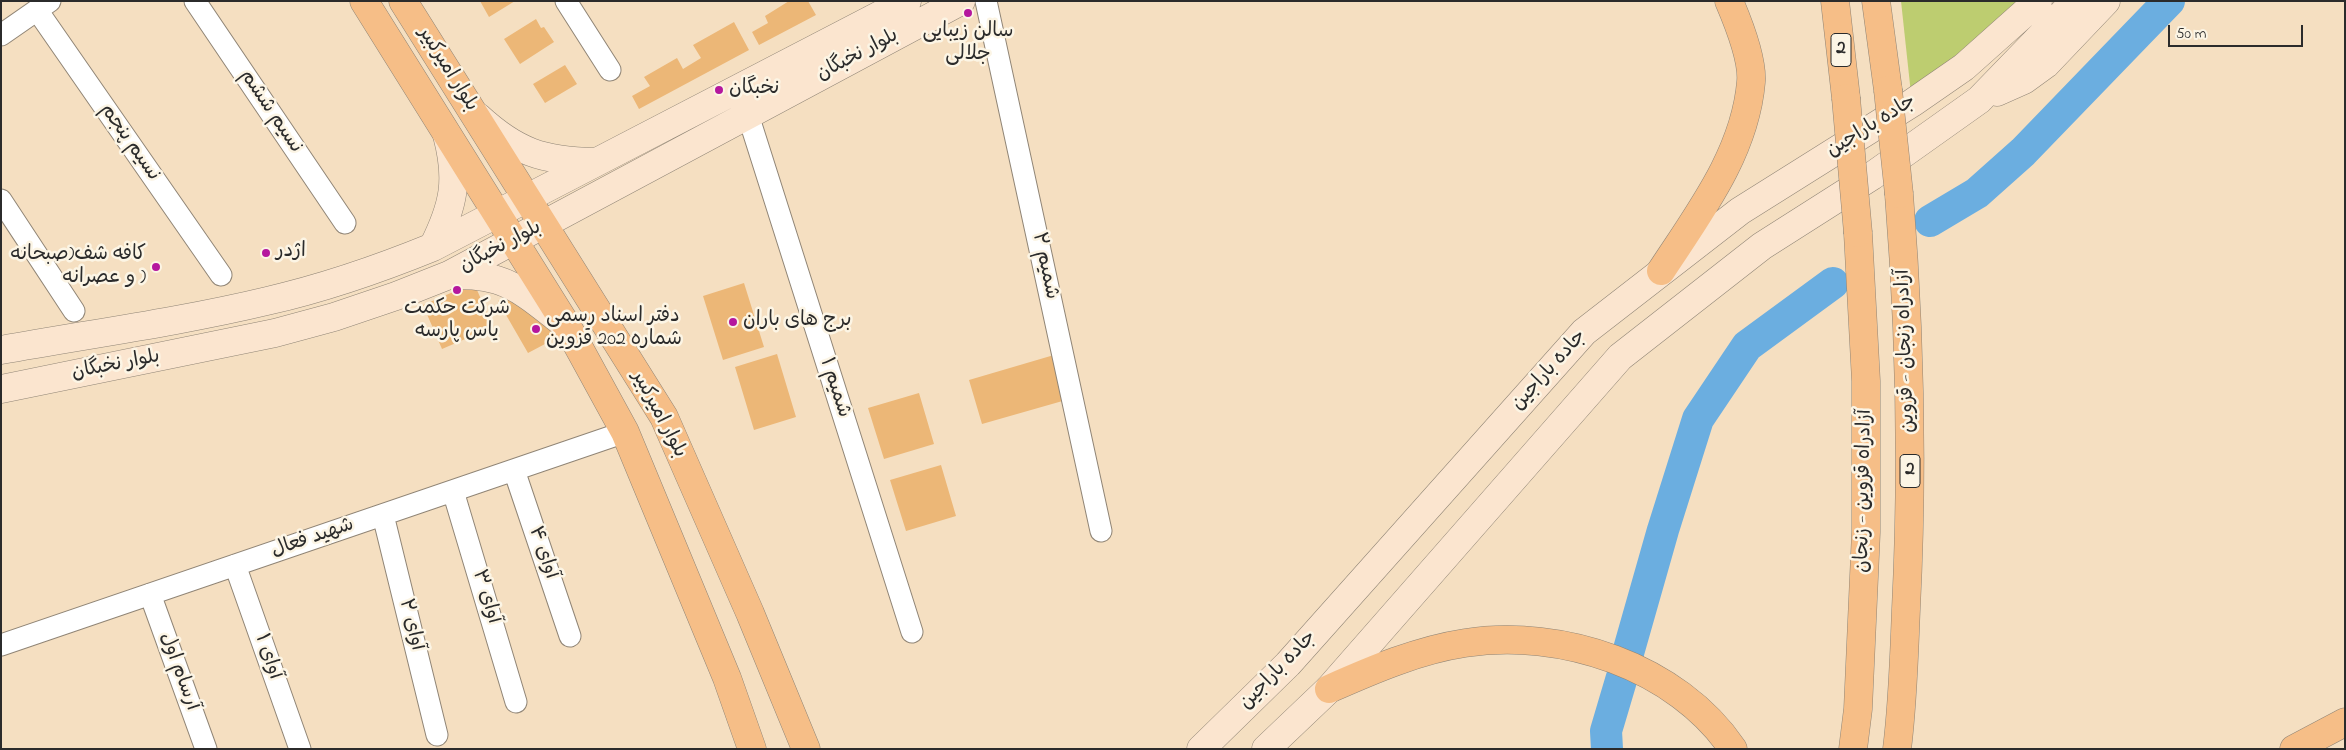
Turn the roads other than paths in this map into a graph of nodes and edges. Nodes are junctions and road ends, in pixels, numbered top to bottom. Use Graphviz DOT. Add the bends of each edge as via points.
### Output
graph roads {
  1 [pos="195,1"];
  2 [pos="364,1"];
  3 [pos="404,1"];
  4 [pos="566,1"];
  5 [pos="907,1"];
  6 [pos="961,1"];
  7 [pos="986,1"];
  8 [pos="1729,1"];
  9 [pos="1835,1"];
  10 [pos="1876,1"];
  11 [pos="2016,1"];
  12 [pos="2038,1"];
  13 [pos="2075,1"];
  14 [pos="2106,1"];
  15 [pos="43,6"];
  16 [pos="1,35"];
  17 [pos="1964,67"];
  18 [pos="610,70"];
  19 [pos="1979,100"];
  20 [pos="748,115"];
  21 [pos="478,118"];
  22 [pos="448,133"];
  23 [pos="596,162"];
  24 [pos="527,199"];
  25 [pos="1,200"];
  26 [pos="497,214"];
  27 [pos="344,222"];
  28 [pos="543,226"];
  29 [pos="514,241"];
  30 [pos="433,247"];
  31 [pos="1661,271"];
  32 [pos="450,275"];
  33 [pos="221,276"];
  34 [pos="74,311"];
  35 [pos="567,326"];
  36 [pos="1,350"];
  37 [pos="1,389"];
  38 [pos="626,432"];
  39 [pos="514,470"];
  40 [pos="453,491"];
  41 [pos="383,515"];
  42 [pos="1101,531"];
  43 [pos="235,565"];
  44 [pos="150,594"];
  45 [pos="912,632"];
  46 [pos="570,636"];
  47 [pos="1,645"];
  48 [pos="1329,689"];
  49 [pos="516,702"];
  50 [pos="2345,722"];
  51 [pos="437,735"];
  52 [pos="206,749"];
  53 [pos="300,749"];
  54 [pos="752,749"];
  55 [pos="806,749"];
  56 [pos="1201,749"];
  57 [pos="1266,749"];
  58 [pos="1733,749"];
  59 [pos="1853,749"];
  60 [pos="1897,749"];
  61 [pos="2294,749"];
  1 -- 27 [label="street, نسیم ششم"];
  2 -- 22 [label="main road, بلوار امیرکبیر"];
  3 -- 21 [label="main road, بلوار امیرکبیر"];
  4 -- 18 [label="street"];
  5 -- 23 [label="main road, بلوار نخبگان"];
  6 -- 20 [label="main road, بلوار نخبگان"];
  7 -- 42 [label="street, شمیم ۲"];
  8 -- 31 [label="main road" via="1744,40 1751,81 1740,138 1704,206"];
  9 -- 59 [label="main road, آزادراه قزوین - زنجان / 2, bridge" via="1858,233 1866,381 1866,532 1858,709"];
  10 -- 60 [label="main road, آزادراه زنجان - قزوین / 2, bridge" via="1899,194 1910,381 1910,530"];
  11 -- 17 [label="main road, جاده باراجین"];
  12 -- 17 [label="main road, جاده باراجین"];
  13 -- 19 [label="main road, جاده باراجین"];
  14 -- 19 [label="main road, جاده باراجین" via="2046,64 2024,80"];
  15 -- 16 [label="street"];
  15 -- 33 [label="street, نسیم پنجم"];
  17 -- 31 [label="main road, جاده باراجین" via="1740,211"];
  19 -- 48 [label="main road, جاده باراجین" via="1872,176 1762,246 1620,357"];
  20 -- 28 [label="main road, بلوار نخبگان"];
  20 -- 45 [label="street, شمیم ۱"];
  21 -- 22 [label="main road" via="477,132 470,138 460,140"];
  21 -- 23 [label="main road" via="499,136 529,153 562,162"];
  21 -- 24 [label="main road, بلوار امیرکبیر"];
  22 -- 26 [label="main road, بلوار امیرکبیر"];
  22 -- 30 [label="main road" via="454,189 447,219"];
  23 -- 24 [label="main road, بلوار نخبگان"];
  24 -- 26 [label="main road, بلوار نخبگان"];
  24 -- 28 [label="main road, بلوار امیرکبیر"];
  25 -- 34 [label="street"];
  26 -- 29 [label="main road, بلوار امیرکبیر"];
  26 -- 30 [label="main road, بلوار نخبگان"];
  28 -- 29 [label="main road, بلوار نخبگان"];
  28 -- 55 [label="main road, بلوار امیرکبیر" via="664,417"];
  29 -- 32 [label="main road, بلوار نخبگان"];
  29 -- 35 [label="main road, بلوار امیرکبیر"];
  30 -- 36 [label="main road, بلوار نخبگان" via="386,266 267,301 194,317"];
  31 -- 56 [label="main road, جاده باراجین" via="1584,332 1288,664"];
  32 -- 35 [label="main road" via="498,280 518,290"];
  32 -- 37 [label="main road, بلوار نخبگان" via="387,299 275,333"];
  35 -- 38 [label="main road, بلوار امیرکبیر"];
  38 -- 39 [label="street, شهید فعال"];
  38 -- 54 [label="main road, بلوار امیرکبیر" via="727,678"];
  39 -- 40 [label="street, شهید فعال"];
  39 -- 46 [label="street, آوای ۴"];
  40 -- 41 [label="street, شهید فعال"];
  40 -- 49 [label="street, آوای ۳"];
  41 -- 43 [label="street, شهید فعال"];
  41 -- 51 [label="street, آوای ۲"];
  43 -- 44 [label="street, شهید فعال"];
  43 -- 53 [label="street, آوای ۱"];
  44 -- 47 [label="street, شهید فعال"];
  44 -- 52 [label="street, آرسام اول"];
  48 -- 57 [label="main road, جاده باراجین"];
  48 -- 58 [label="main road" via="1372,670 1439,649 1465,643 1527,640 1612,659 1649,675 1689,701"];
  50 -- 61 [label="main road"];
}
